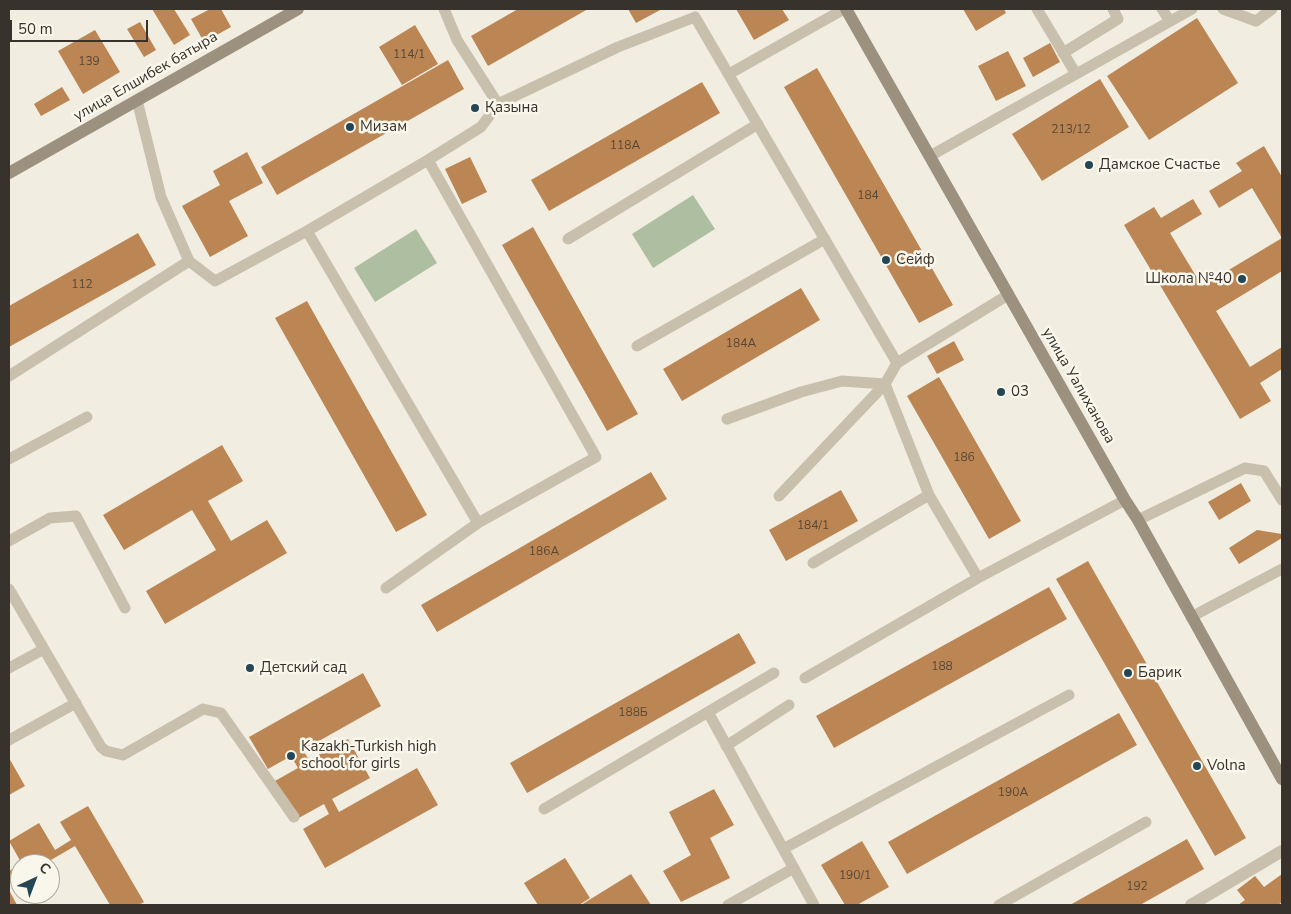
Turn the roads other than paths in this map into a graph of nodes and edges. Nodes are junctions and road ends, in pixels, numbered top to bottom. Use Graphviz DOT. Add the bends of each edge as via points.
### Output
graph roads {
  1 [pos="298,9"];
  2 [pos="444,9"];
  3 [pos="845,9"];
  4 [pos="1037,9"];
  5 [pos="1113,9"];
  6 [pos="1162,9"];
  7 [pos="1192,9"];
  8 [pos="1223,9"];
  9 [pos="1272,9"];
  10 [pos="1170,21"];
  11 [pos="1064,53"];
  12 [pos="729,74"];
  13 [pos="1076,74"];
  14 [pos="138,100"];
  15 [pos="498,104"];
  16 [pos="758,124"];
  17 [pos="930,156"];
  18 [pos="428,160"];
  19 [pos="9,173"];
  20 [pos="307,231"];
  21 [pos="568,239"];
  22 [pos="824,239"];
  23 [pos="189,261"];
  24 [pos="1008,295"];
  25 [pos="637,346"];
  26 [pos="897,363"];
  27 [pos="9,376"];
  28 [pos="884,384"];
  29 [pos="87,417"];
  30 [pos="727,419"];
  31 [pos="9,459"];
  32 [pos="929,495"];
  33 [pos="779,496"];
  34 [pos="1125,500"];
  35 [pos="1282,500"];
  36 [pos="1138,520"];
  37 [pos="478,523"];
  38 [pos="9,541"];
  39 [pos="813,563"];
  40 [pos="1282,569"];
  41 [pos="978,578"];
  42 [pos="386,588"];
  43 [pos="9,589"];
  44 [pos="125,608"];
  45 [pos="1191,616"];
  46 [pos="44,649"];
  47 [pos="9,668"];
  48 [pos="774,673"];
  49 [pos="806,678"];
  50 [pos="1069,694"];
  51 [pos="76,703"];
  52 [pos="790,705"];
  53 [pos="708,712"];
  54 [pos="9,740"];
  55 [pos="726,746"];
  56 [pos="1282,779"];
  57 [pos="544,809"];
  58 [pos="294,817"];
  59 [pos="1146,822"];
  60 [pos="783,849"];
  61 [pos="1282,851"];
  62 [pos="794,868"];
  63 [pos="728,905"];
  64 [pos="814,905"];
  65 [pos="1000,905"];
  66 [pos="1191,905"];
  1 -- 14 [label="main road, улица Елшибек батыра"];
  2 -- 15 [label="lane" via="457,40"];
  3 -- 12 [label="lane"];
  3 -- 17 [label="main road, улица Уалиханова"];
  4 -- 11 [label="lane"];
  5 -- 11 [label="lane" via="1118,19"];
  6 -- 10 [label="lane"];
  7 -- 10 [label="lane"];
  8 -- 9 [label="lane" via="1256,21"];
  10 -- 13 [label="lane"];
  11 -- 13 [label="lane"];
  12 -- 15 [label="lane" via="696,17 618,47"];
  12 -- 16 [label="lane"];
  13 -- 17 [label="lane"];
  14 -- 19 [label="main road, улица Елшибек батыра"];
  14 -- 23 [label="lane" via="162,197"];
  15 -- 18 [label="lane" via="481,127"];
  16 -- 21 [label="lane"];
  16 -- 22 [label="lane"];
  17 -- 24 [label="main road, улица Уалиханова"];
  18 -- 20 [label="lane"];
  18 -- 37 [label="lane" via="596,457"];
  20 -- 23 [label="lane" via="215,281"];
  20 -- 37 [label="lane"];
  22 -- 25 [label="lane"];
  22 -- 26 [label="lane"];
  23 -- 27 [label="lane"];
  24 -- 26 [label="lane"];
  24 -- 34 [label="main road, улица Уалиханова"];
  26 -- 28 [label="lane"];
  28 -- 30 [label="lane" via="842,381"];
  28 -- 32 [label="lane"];
  28 -- 33 [label="lane"];
  29 -- 31 [label="lane"];
  32 -- 39 [label="lane"];
  32 -- 41 [label="lane"];
  34 -- 36 [label="main road, улица Уалиханова"];
  34 -- 41 [label="lane"];
  35 -- 36 [label="lane" via="1264,471 1245,468"];
  36 -- 45 [label="main road, улица Уалиханова"];
  37 -- 42 [label="lane"];
  38 -- 44 [label="lane" via="50,518 76,516"];
  40 -- 45 [label="lane"];
  41 -- 49 [label="lane"];
  43 -- 46 [label="lane"];
  45 -- 56 [label="main road, улица Уалиханова"];
  46 -- 47 [label="lane"];
  46 -- 51 [label="lane"];
  48 -- 53 [label="lane"];
  50 -- 60 [label="lane"];
  51 -- 54 [label="lane"];
  51 -- 58 [label="lane" via="101,747 117,755 123,755 203,709 221,713"];
  52 -- 55 [label="lane"];
  53 -- 55 [label="lane"];
  53 -- 57 [label="lane"];
  55 -- 60 [label="lane"];
  59 -- 65 [label="lane"];
  60 -- 62 [label="lane"];
  61 -- 66 [label="street"];
  62 -- 63 [label="lane"];
  62 -- 64 [label="lane"];
}
